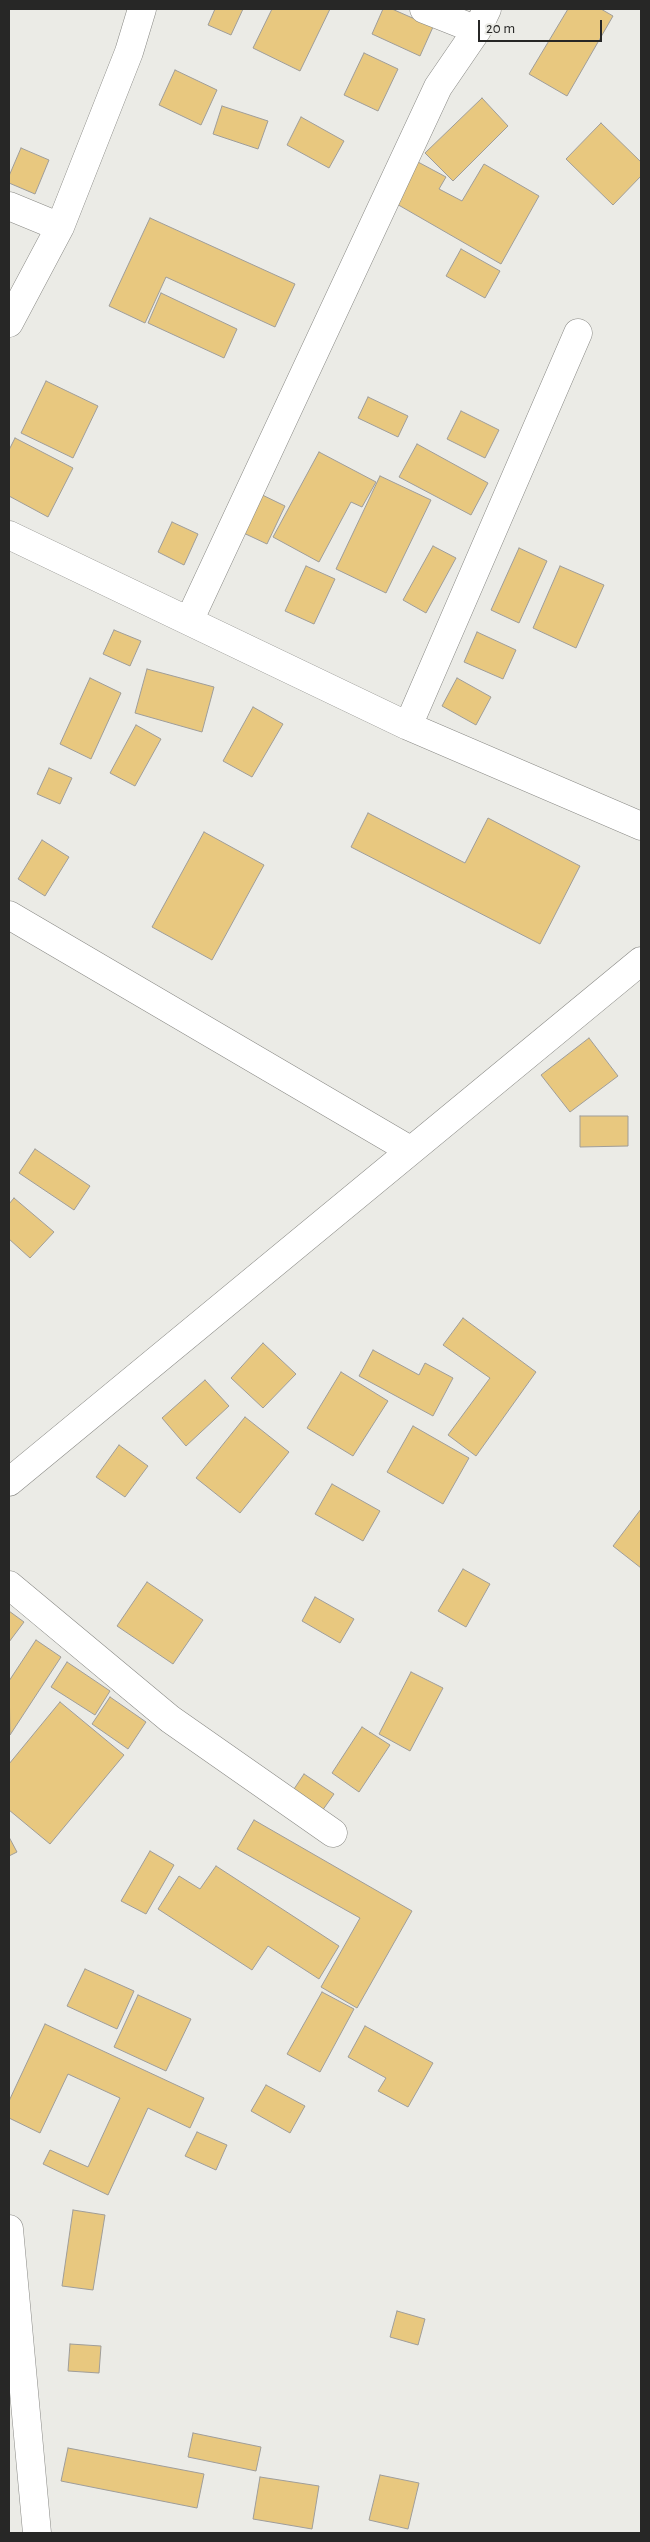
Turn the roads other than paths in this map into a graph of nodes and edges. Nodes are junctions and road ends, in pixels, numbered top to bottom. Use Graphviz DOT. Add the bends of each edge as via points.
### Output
graph roads {
  1 [pos="142,9"];
  2 [pos="424,9"];
  3 [pos="482,19"];
  4 [pos="9,206"];
  5 [pos="60,227"];
  6 [pos="9,323"];
  7 [pos="578,333"];
  8 [pos="9,535"];
  9 [pos="189,621"];
  10 [pos="408,726"];
  11 [pos="641,826"];
  12 [pos="9,915"];
  13 [pos="641,961"];
  14 [pos="410,1150"];
  15 [pos="9,1482"];
  16 [pos="9,1585"];
  17 [pos="333,1832"];
  18 [pos="9,2230"];
  19 [pos="37,2533"];
  1 -- 5 [label="street" via="129,52"];
  2 -- 3 [label="street"];
  3 -- 9 [label="street" via="438,87"];
  4 -- 5 [label="street"];
  5 -- 6 [label="street"];
  7 -- 10 [label="street"];
  8 -- 9 [label="street"];
  9 -- 10 [label="street"];
  10 -- 11 [label="street"];
  12 -- 14 [label="street"];
  13 -- 14 [label="street"];
  14 -- 15 [label="street"];
  16 -- 17 [label="street" via="170,1720"];
  18 -- 19 [label="street"];
}
